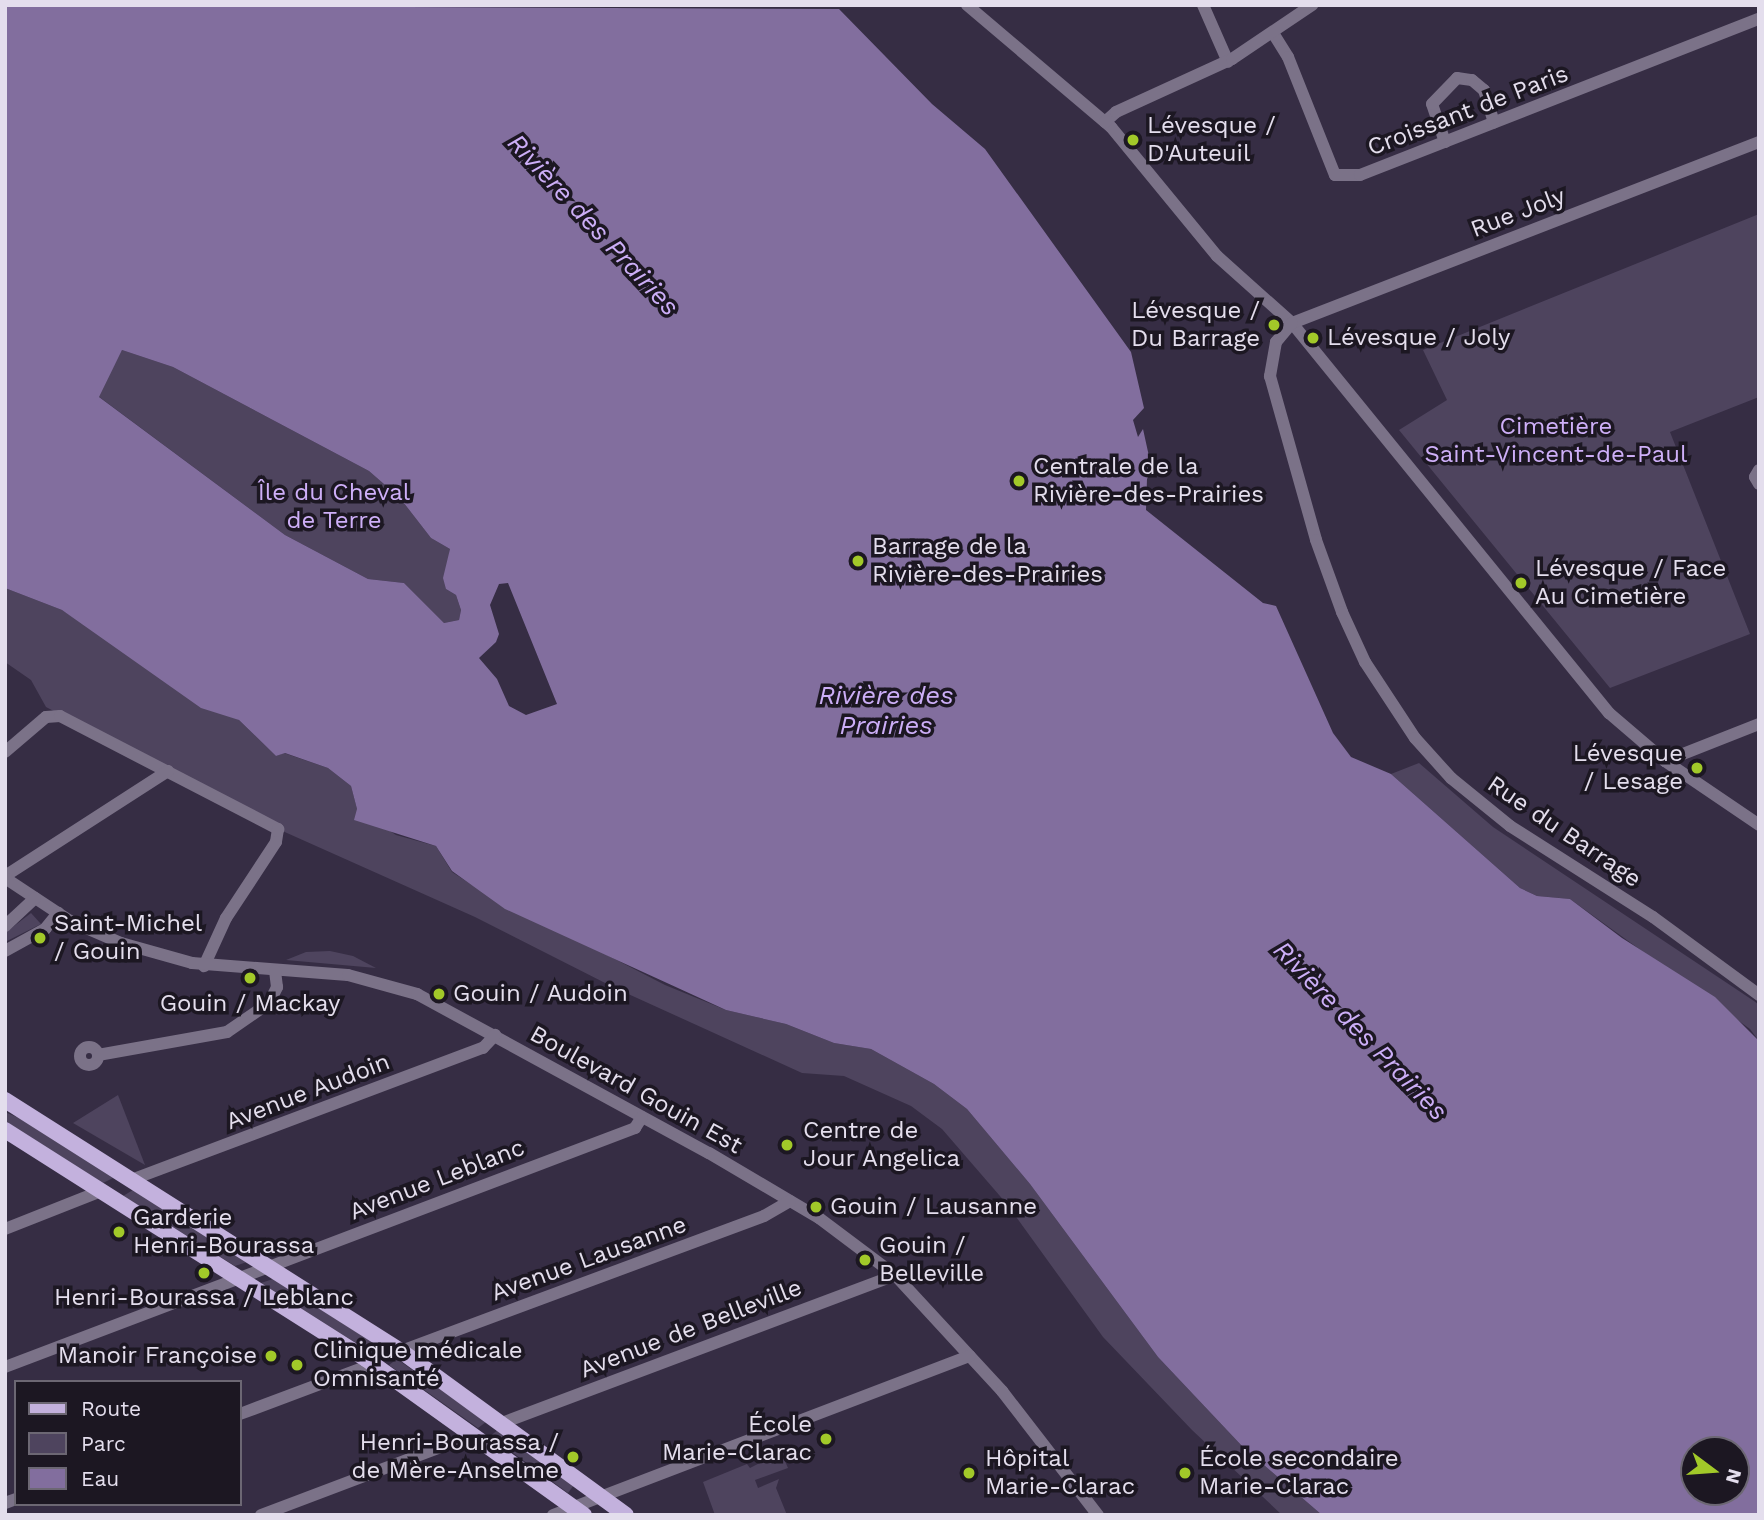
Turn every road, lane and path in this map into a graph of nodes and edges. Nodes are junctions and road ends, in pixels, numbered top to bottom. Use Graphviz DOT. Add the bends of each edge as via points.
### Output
graph roads {
  1 [pos="967,5"];
  2 [pos="1203,5"];
  3 [pos="1312,5"];
  4 [pos="1759,19"];
  5 [pos="1273,33"];
  6 [pos="1227,62"];
  7 [pos="1105,122"];
  8 [pos="1494,123"];
  9 [pos="1445,142"];
  10 [pos="1759,142"];
  11 [pos="1292,323"];
  12 [pos="1759,470"];
  13 [pos="1759,484"];
  14 [pos="1759,724"];
  15 [pos="5,751"];
  16 [pos="1665,761"];
  17 [pos="168,771"];
  18 [pos="1759,825"];
  19 [pos="5,877"];
  20 [pos="35,898"];
  21 [pos="58,913"];
  22 [pos="5,926"];
  23 [pos="5,951"];
  24 [pos="204,966"];
  25 [pos="275,971"];
  26 [pos="1759,995"];
  27 [pos="495,1035"];
  28 [pos="98,1055"];
  29 [pos="5,1100"];
  30 [pos="642,1116"];
  31 [pos="5,1130"];
  32 [pos="131,1180"];
  33 [pos="101,1191"];
  34 [pos="790,1201"];
  35 [pos="5,1229"];
  36 [pos="268,1267"];
  37 [pos="895,1275"];
  38 [pos="238,1278"];
  39 [pos="401,1351"];
  40 [pos="970,1356"];
  41 [pos="373,1364"];
  42 [pos="5,1367"];
  43 [pos="242,1413"];
  44 [pos="502,1423"];
  45 [pos="473,1435"];
  46 [pos="603,1496"];
  47 [pos="579,1511"];
  48 [pos="261,1515"];
  49 [pos="553,1515"];
  50 [pos="626,1515"];
  51 [pos="1098,1515"];
  1 -- 7 [label="street"];
  2 -- 6 [label="street"];
  3 -- 5 [label="street"];
  4 -- 8 [label="street, Croissant de Paris"];
  5 -- 6 [label="street"];
  5 -- 9 [label="street, Croissant de Paris" via="1288,57 1335,175 1360,175"];
  6 -- 7 [label="street" via="1116,112"];
  7 -- 11 [label="street" via="1217,256"];
  8 -- 9 [label="street, Croissant de Paris"];
  8 -- 9 [label="street" via="1484,90 1472,80 1457,78 1432,104"];
  10 -- 11 [label="street, Rue Joly"];
  11 -- 16 [label="street" via="1609,713"];
  11 -- 26 [label="street, Rue du Barrage" via="1276,342 1270,376 1316,540 1342,612 1391,705 1451,778 1510,826 1653,917"];
  12 -- 13 [label="street" via="1755,477"];
  14 -- 16 [label="street"];
  15 -- 17 [label="street" via="39,722 61,716"];
  16 -- 18 [label="street"];
  17 -- 19 [label="street"];
  17 -- 24 [label="street" via="278,829 276,842 226,918"];
  19 -- 20 [label="street, Boulevard Gouin Est"];
  20 -- 21 [label="street, Boulevard Gouin Est"];
  20 -- 22 [label="street"];
  21 -- 23 [label="street" via="45,929"];
  21 -- 24 [label="street, Boulevard Gouin Est" via="121,943"];
  24 -- 25 [label="street, Boulevard Gouin Est"];
  25 -- 27 [label="street, Boulevard Gouin Est" via="348,975 389,984"];
  25 -- 28 [label="street" via="277,988 270,1003 227,1032"];
  27 -- 30 [label="street, Boulevard Gouin Est"];
  27 -- 32 [label="street, Avenue Audoin" via="483,1048"];
  29 -- 32 [label="main road"];
  30 -- 34 [label="street, Boulevard Gouin Est"];
  30 -- 36 [label="street, Avenue Leblanc" via="635,1128"];
  31 -- 33 [label="main road"];
  32 -- 36 [label="main road"];
  33 -- 35 [label="street"];
  33 -- 38 [label="main road"];
  34 -- 37 [label="street, Boulevard Gouin Est"];
  34 -- 39 [label="street, Avenue Lausanne" via="764,1216"];
  36 -- 38 [label="street, Avenue Leblanc"];
  36 -- 39 [label="main road"];
  37 -- 40 [label="street, Boulevard Gouin Est"];
  37 -- 44 [label="street, Avenue de Belleville"];
  38 -- 41 [label="main road"];
  38 -- 42 [label="street, Avenue Leblanc"];
  39 -- 44 [label="main road"];
  40 -- 46 [label="street"];
  40 -- 51 [label="street, Boulevard Gouin Est"];
  41 -- 43 [label="street"];
  41 -- 45 [label="main road"];
  44 -- 46 [label="main road"];
  45 -- 47 [label="main road"];
  45 -- 48 [label="street"];
  46 -- 47 [label="street"];
  46 -- 50 [label="main road"];
  47 -- 49 [label="street"];
}
